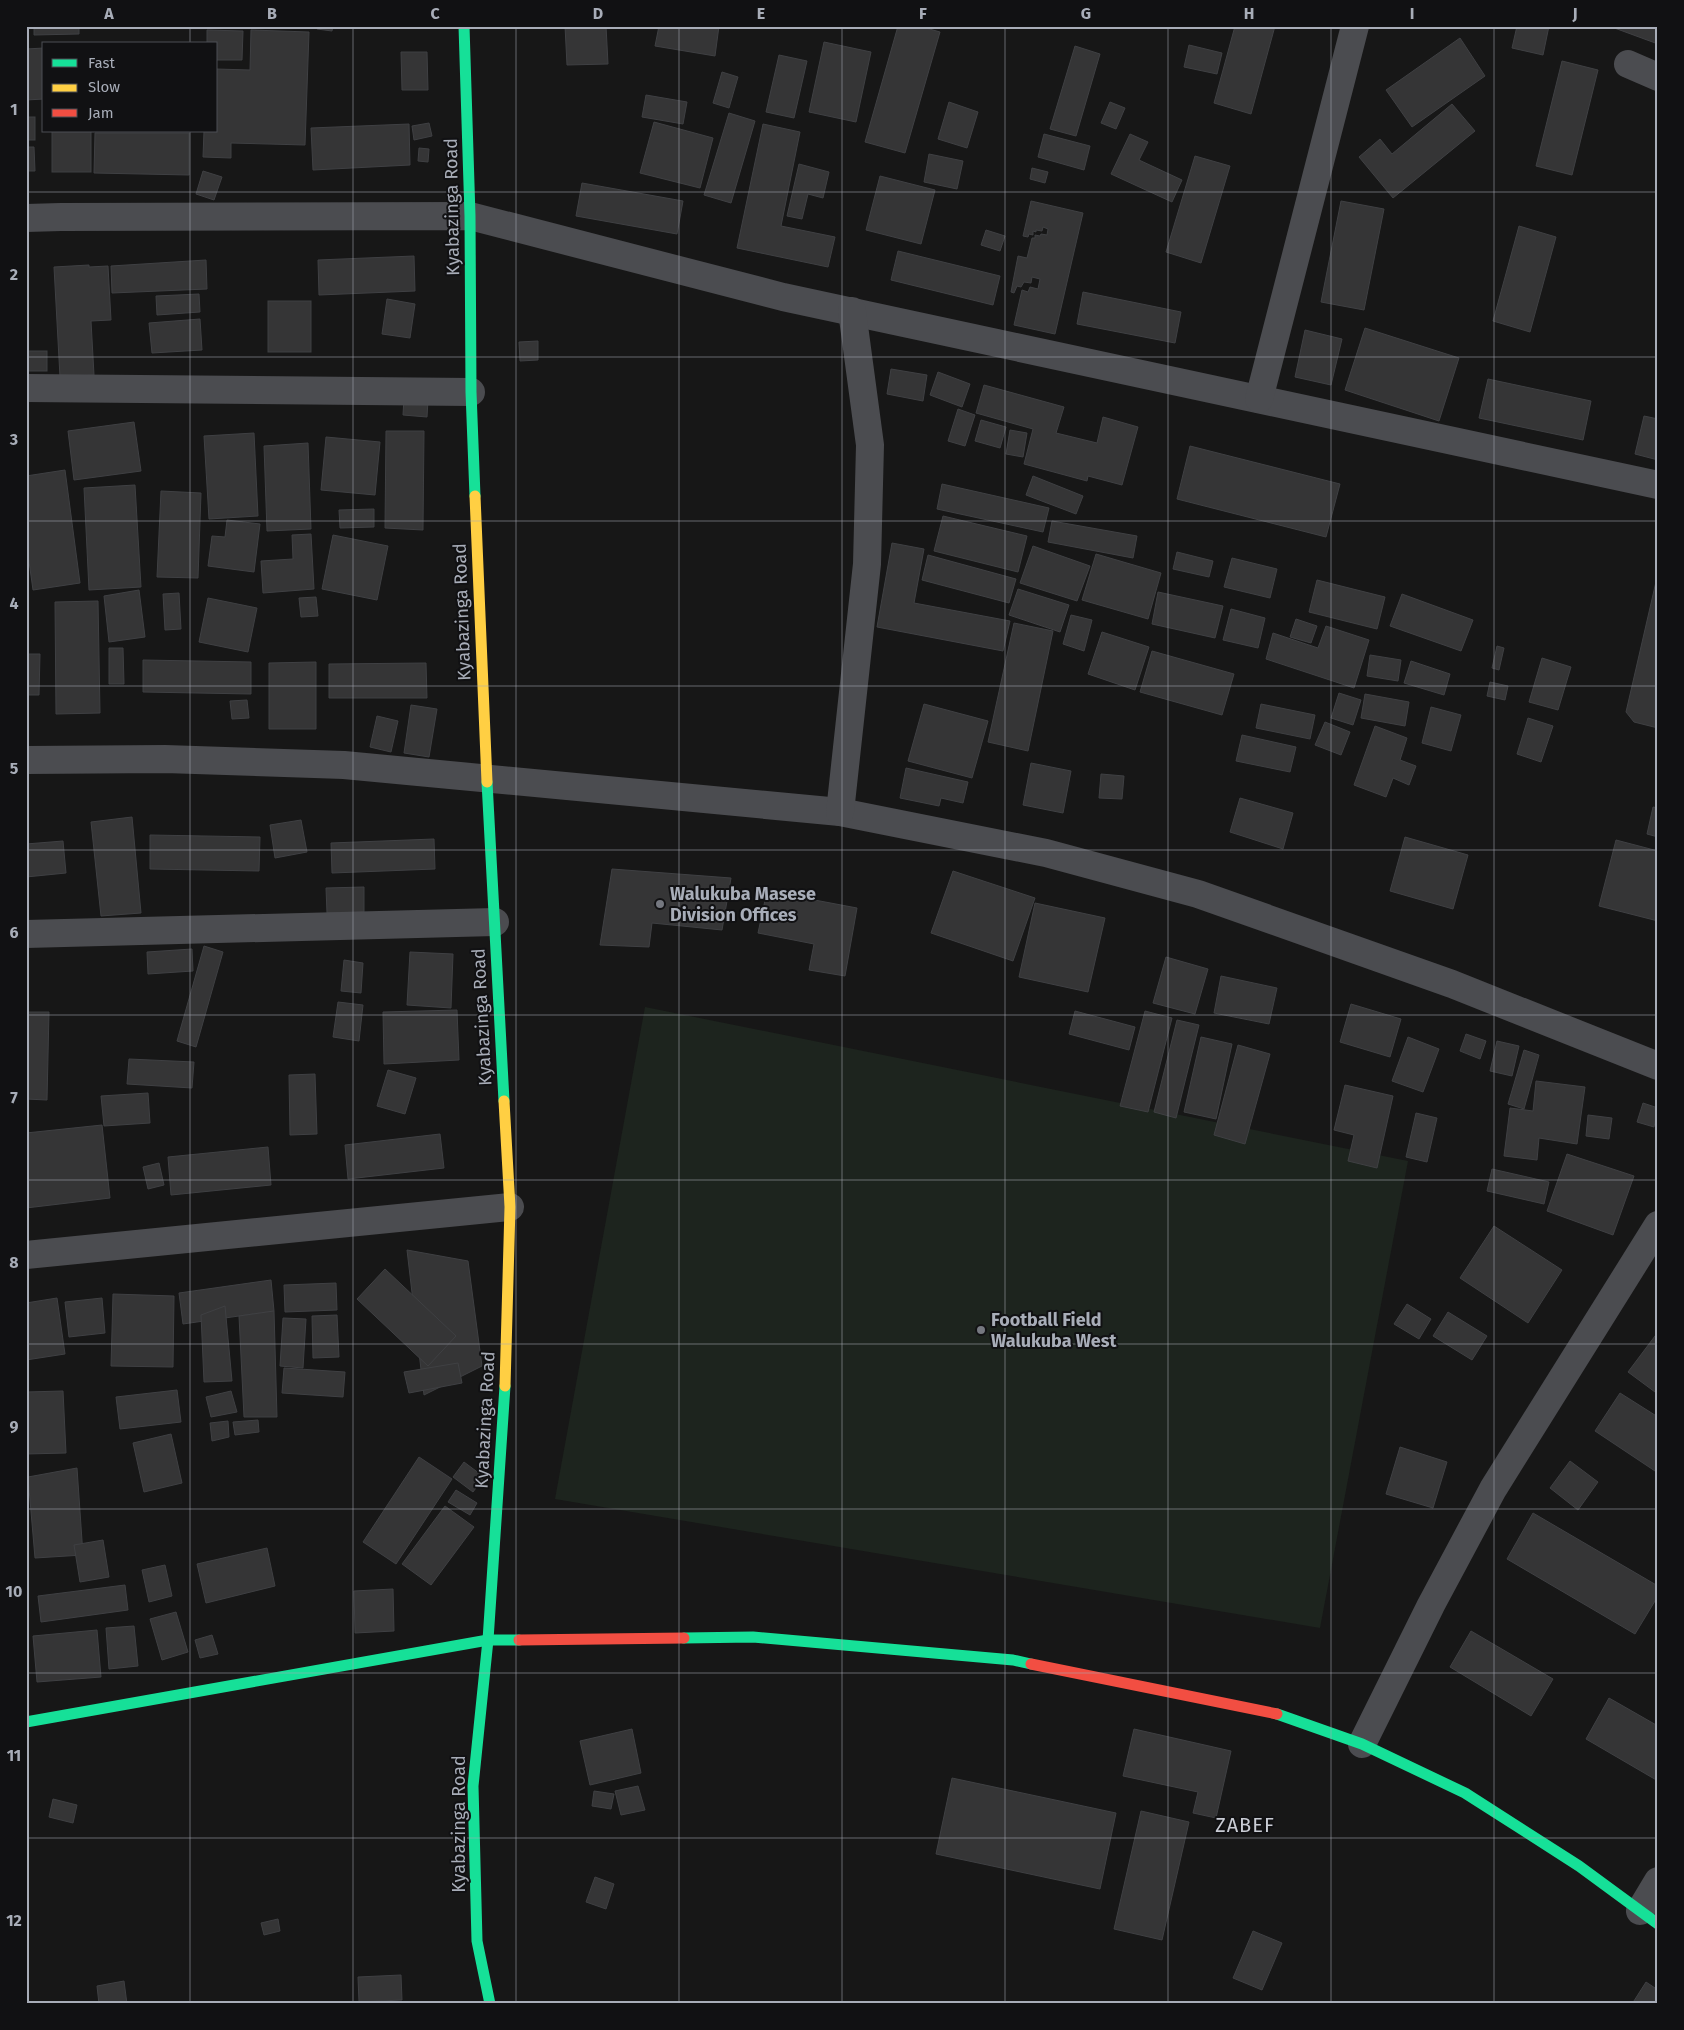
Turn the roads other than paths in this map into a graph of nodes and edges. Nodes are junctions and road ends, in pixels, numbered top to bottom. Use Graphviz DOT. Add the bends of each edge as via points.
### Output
graph roads {
  1 [pos="464,26"];
  2 [pos="1355,26"];
  3 [pos="1628,64"];
  4 [pos="1658,77"];
  5 [pos="470,216"];
  6 [pos="26,218"];
  7 [pos="852,311"];
  8 [pos="26,388"];
  9 [pos="471,392"];
  10 [pos="1259,399"];
  11 [pos="1658,485"];
  12 [pos="26,760"];
  13 [pos="487,779"];
  14 [pos="840,812"];
  15 [pos="495,922"];
  16 [pos="26,934"];
  17 [pos="1658,1066"];
  18 [pos="510,1207"];
  19 [pos="1658,1225"];
  20 [pos="26,1255"];
  21 [pos="488,1640"];
  22 [pos="26,1722"];
  23 [pos="1362,1744"];
  24 [pos="1658,1881"];
  25 [pos="1649,1918"];
  26 [pos="490,2004"];
  1 -- 5 [label="street, Kyabazinga Road"];
  2 -- 10 [label="street"];
  3 -- 4 [label="street"];
  5 -- 6 [label="street"];
  5 -- 7 [label="street" via="783,297"];
  5 -- 9 [label="street, Kyabazinga Road"];
  7 -- 10 [label="street"];
  7 -- 14 [label="street" via="870,445 867,564"];
  8 -- 9 [label="street"];
  9 -- 13 [label="street, Kyabazinga Road"];
  10 -- 11 [label="street"];
  12 -- 13 [label="street" via="165,759 344,765"];
  13 -- 14 [label="street"];
  13 -- 15 [label="street, Kyabazinga Road"];
  14 -- 17 [label="street" via="1046,853 1198,894 1452,984"];
  15 -- 16 [label="street"];
  15 -- 18 [label="street, Kyabazinga Road"];
  18 -- 20 [label="street"];
  18 -- 21 [label="street, Kyabazinga Road" via="506,1372"];
  19 -- 23 [label="street" via="1492,1489"];
  21 -- 22 [label="street"];
  21 -- 23 [label="street" via="753,1637 1013,1660 1275,1713"];
  21 -- 26 [label="street, Kyabazinga Road" via="473,1786 477,1941"];
  23 -- 25 [label="street" via="1464,1793 1579,1866"];
  24 -- 25 [label="street"];
}
